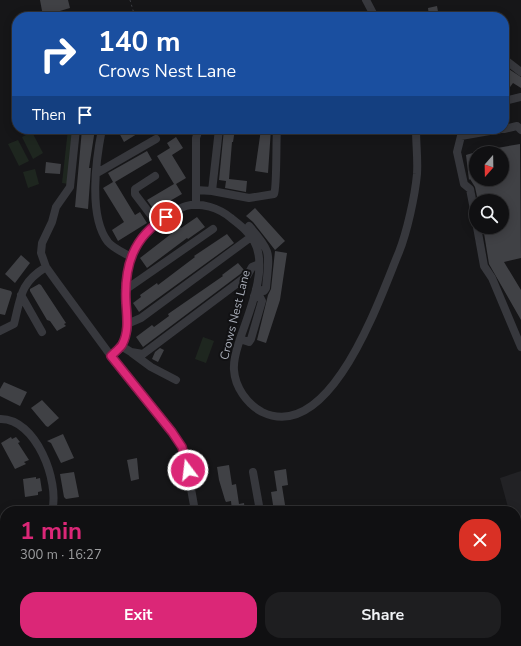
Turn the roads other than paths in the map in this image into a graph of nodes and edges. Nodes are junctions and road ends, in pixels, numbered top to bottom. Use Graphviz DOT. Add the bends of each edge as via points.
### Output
graph roads {
  1 [pos="366,0"];
  2 [pos="372,12"];
  3 [pos="509,63"];
  4 [pos="521,72"];
  5 [pos="521,97"];
  6 [pos="509,100"];
  7 [pos="509,128"];
  8 [pos="521,130"];
  9 [pos="75,134"];
  10 [pos="101,134"];
  11 [pos="197,134"];
  12 [pos="218,134"];
  13 [pos="277,134"];
  14 [pos="416,134"];
  15 [pos="474,134"];
  16 [pos="156,138"];
  17 [pos="97,173"];
  18 [pos="155,176"];
  19 [pos="196,190"];
  20 [pos="212,191"];
  21 [pos="471,194"];
  22 [pos="196,205"];
  23 [pos="157,223"];
  24 [pos="242,226"];
  25 [pos="213,229"];
  26 [pos="478,234"];
  27 [pos="251,237"];
  28 [pos="268,253"];
  29 [pos="257,255"];
  30 [pos="131,257"];
  31 [pos="259,264"];
  32 [pos="46,267"];
  33 [pos="125,290"];
  34 [pos="255,292"];
  35 [pos="22,295"];
  36 [pos="128,324"];
  37 [pos="0,331"];
  38 [pos="42,332"];
  39 [pos="121,346"];
  40 [pos="521,347"];
  41 [pos="131,352"];
  42 [pos="111,356"];
  43 [pos="176,380"];
  44 [pos="0,419"];
  45 [pos="253,472"];
  46 [pos="53,506"];
  47 [pos="194,506"];
  48 [pos="259,506"];
  1 -- 2 [label="street"];
  3 -- 4 [label="street"];
  5 -- 6 [label="street"];
  7 -- 8 [label="street" via="517,126"];
  9 -- 32 [label="street" via="70,187 56,207 42,243 41,253"];
  10 -- 17 [label="street"];
  11 -- 19 [label="street"];
  12 -- 20 [label="street"];
  13 -- 20 [label="street" via="274,194 248,198"];
  14 -- 34 [label="street, Crows Nest Lane" via="417,175 404,239 362,341 338,380 300,414 281,416 264,413 246,399 237,385 235,357"];
  15 -- 21 [label="street" via="462,136 458,152 464,184 470,189"];
  16 -- 17 [label="street"];
  17 -- 30 [label="street" via="96,205 100,231 109,243"];
  18 -- 23 [label="street" via="135,189 135,194"];
  19 -- 20 [label="street"];
  19 -- 22 [label="street"];
  22 -- 23 [label="street, Crows Nest Lane" via="185,206"];
  22 -- 24 [label="street, Crows Nest Lane" via="225,212"];
  23 -- 30 [label="street, Crows Nest Lane" via="135,246"];
  24 -- 27 [label="street, Crows Nest Lane"];
  24 -- 28 [label="street" via="249,226 267,248"];
  25 -- 33 [label="street"];
  26 -- 40 [label="street" via="484,266 492,278"];
  27 -- 29 [label="street, Crows Nest Lane" via="255,242"];
  27 -- 36 [label="street" via="141,318"];
  28 -- 29 [label="street"];
  28 -- 34 [label="street" via="266,288 264,291"];
  29 -- 31 [label="street, Crows Nest Lane"];
  30 -- 33 [label="street, Crows Nest Lane"];
  31 -- 34 [label="street, Crows Nest Lane"];
  31 -- 41 [label="street" via="252,267 247,276 144,354"];
  32 -- 35 [label="street" via="27,281"];
  32 -- 42 [label="street"];
  33 -- 36 [label="street, Crows Nest Lane"];
  35 -- 37 [label="street" via="14,324"];
  35 -- 38 [label="street"];
  36 -- 39 [label="street, Crows Nest Lane"];
  39 -- 41 [label="street"];
  39 -- 42 [label="street, Crows Nest Lane"];
  41 -- 43 [label="street" via="151,367"];
  42 -- 47 [label="street" via="182,447"];
  44 -- 46 [label="street" via="18,423 31,434 41,449 53,489"];
  45 -- 48 [label="street"];
}
